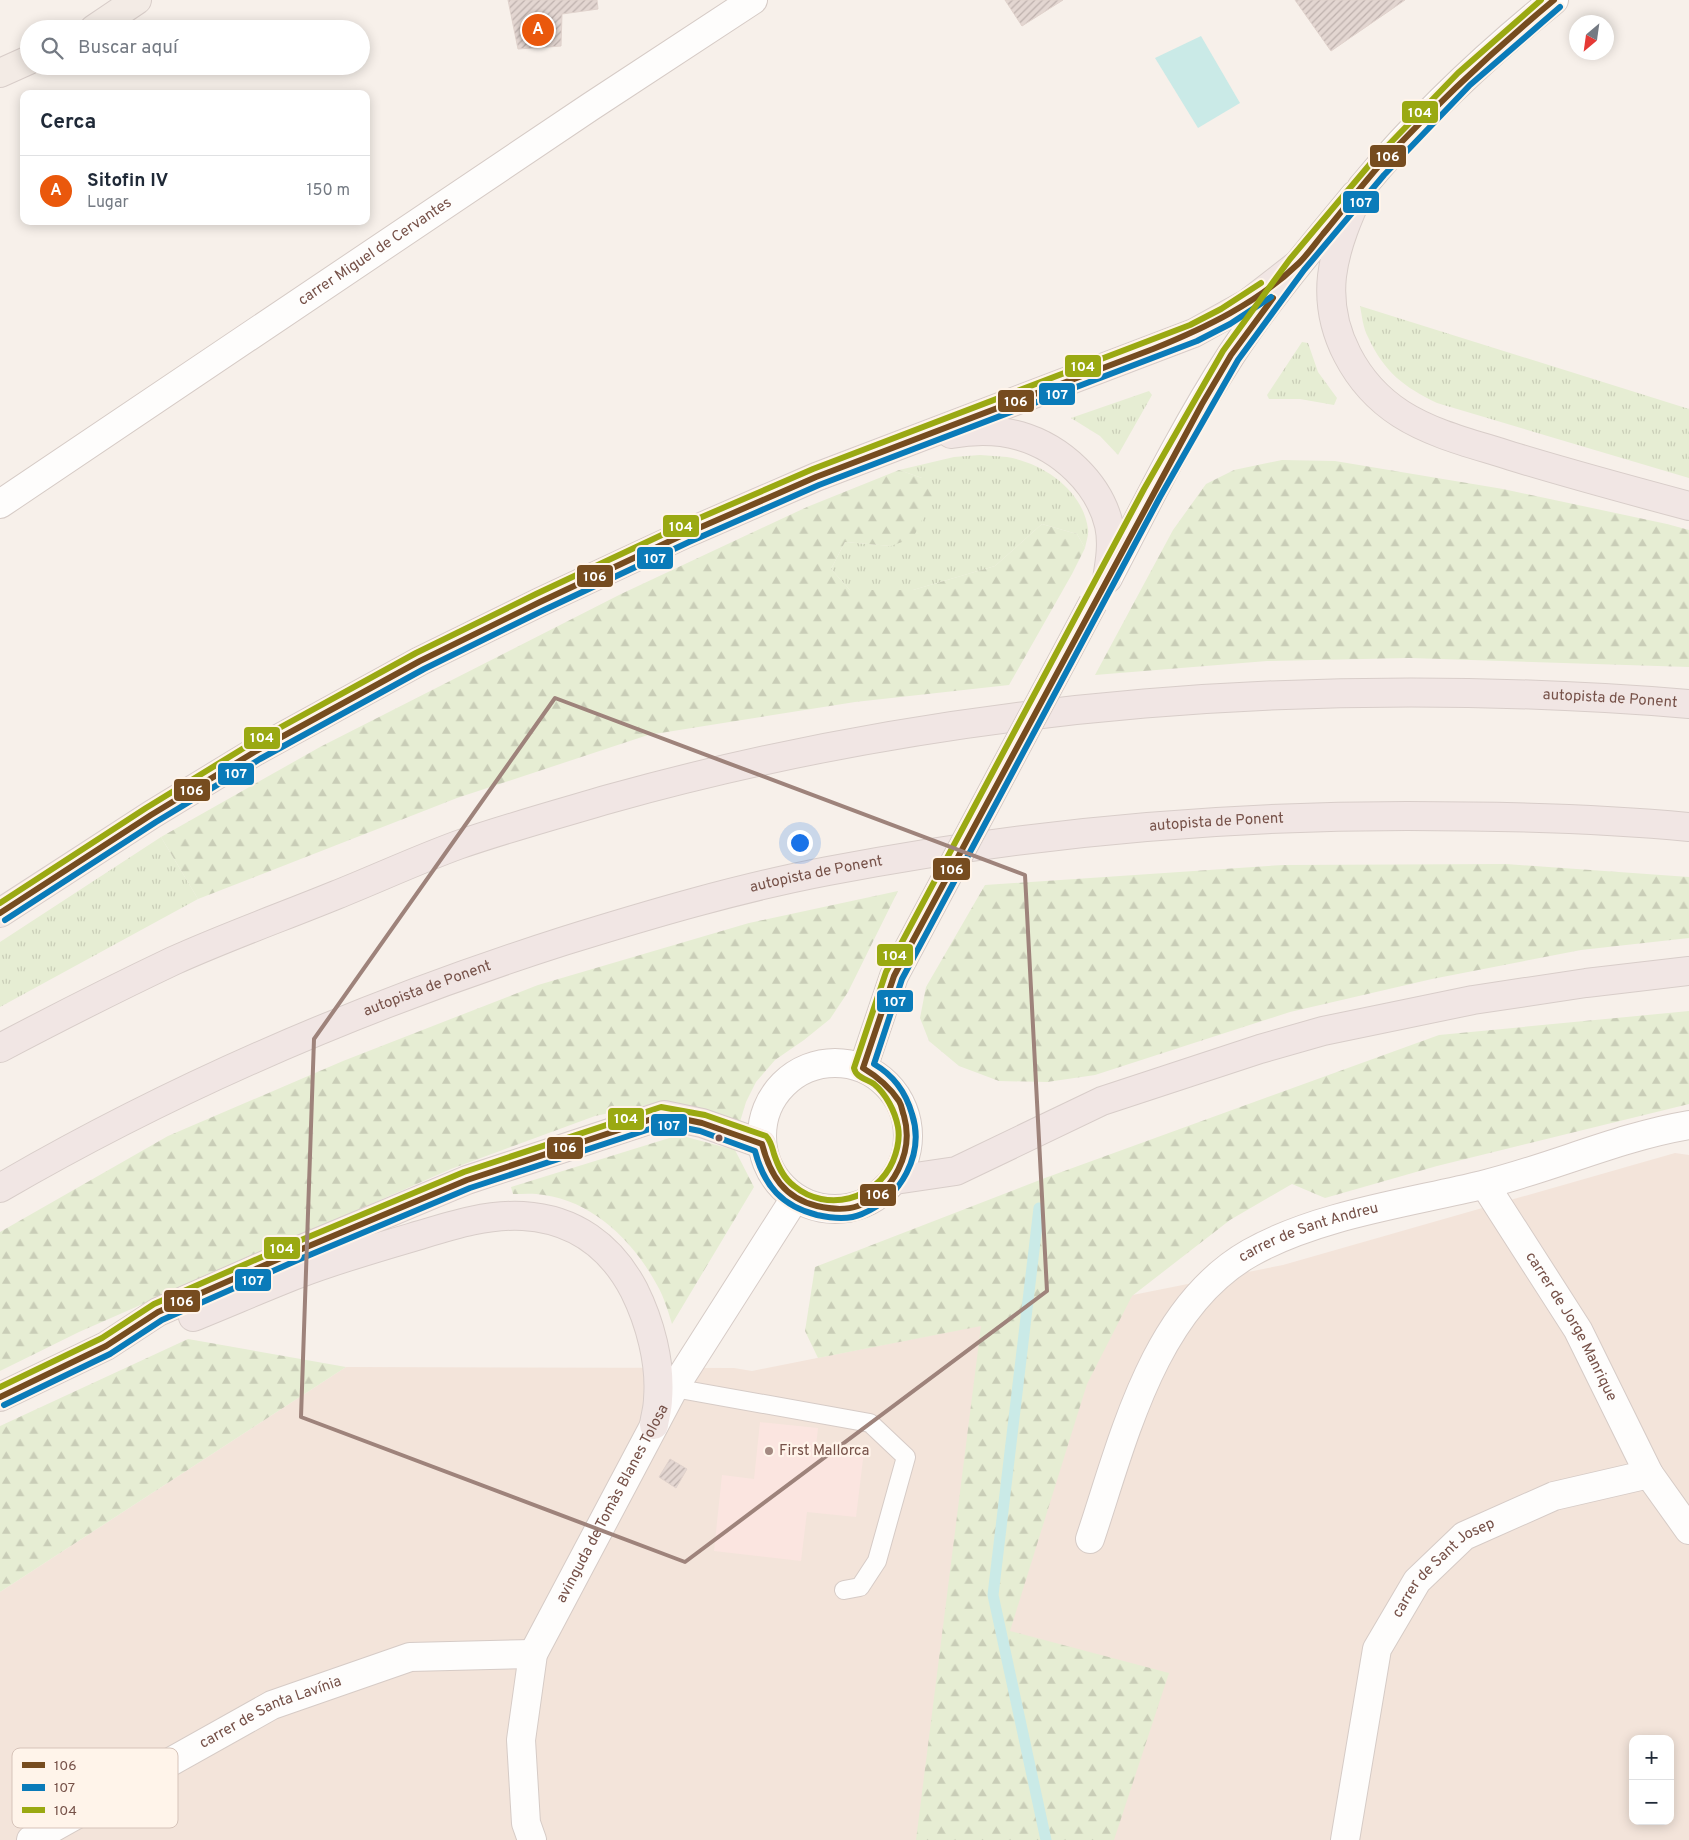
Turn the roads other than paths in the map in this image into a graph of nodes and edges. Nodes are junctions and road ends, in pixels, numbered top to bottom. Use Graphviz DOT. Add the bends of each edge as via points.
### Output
graph roads {
  1 [pos="137,0"];
  2 [pos="753,0"];
  3 [pos="1554,0"];
  4 [pos="107,20"];
  5 [pos="20,64"];
  6 [pos="0,73"];
  7 [pos="1362,187"];
  8 [pos="1298,265"];
  9 [pos="915,440"];
  10 [pos="0,504"];
  11 [pos="1689,506"];
  12 [pos="1107,579"];
  13 [pos="1689,704"];
  14 [pos="1689,827"];
  15 [pos="0,913"];
  16 [pos="1689,971"];
  17 [pos="0,1048"];
  18 [pos="863,1068"];
  19 [pos="1689,1125"];
  20 [pos="762,1144"];
  21 [pos="895,1180"];
  22 [pos="1485,1185"];
  23 [pos="0,1188"];
  24 [pos="794,1198"];
  25 [pos="106,1346"];
  26 [pos="674,1388"];
  27 [pos="0,1396"];
  28 [pos="654,1425"];
  29 [pos="1648,1474"];
  30 [pos="1689,1530"];
  31 [pos="1090,1539"];
  32 [pos="844,1590"];
  33 [pos="533,1654"];
  34 [pos="178,1758"];
  35 [pos="52,1828"];
  36 [pos="31,1840"];
  37 [pos="532,1840"];
  38 [pos="1345,1840"];
  1 -- 4 [label="main road"];
  2 -- 10 [label="street, carrer Miguel de Cervantes"];
  3 -- 7 [label="street" via="1464,79"];
  5 -- 6 [label="main road"];
  7 -- 8 [label="street"];
  7 -- 11 [label="highway" via="1337,251 1332,296 1345,352 1382,401 1403,415 1452,437 1573,475"];
  8 -- 9 [label="highway" via="1248,303 1194,333"];
  8 -- 12 [label="street" via="1231,355"];
  9 -- 12 [label="highway" via="964,432 1020,436 1070,463 1102,505 1109,526 1111,552"];
  9 -- 15 [label="highway" via="816,477 685,534 420,661 256,751 150,815"];
  12 -- 18 [label="street, bridge" via="902,959"];
  13 -- 17 [label="highway, autopista de Ponent" via="1448,693 1252,696 1133,704 964,723 850,742 650,788 457,846 177,960"];
  14 -- 23 [label="highway, autopista de Ponent" via="1463,816 1246,819 1142,826 1032,839 825,872 718,896 615,925 400,997 288,1042 194,1086"];
  16 -- 21 [label="highway" via="1473,1000 1323,1031 1260,1048 1102,1101 956,1171"];
  18 -- 20 [label="street" via="838,1063 813,1066 790,1078 773,1096 763,1119"];
  18 -- 21 [label="street" via="882,1079 906,1116 909,1138 905,1160"];
  19 -- 22 [label="street, carrer de Sant Andreu" via="1659,1130"];
  20 -- 24 [label="street" via="767,1165 779,1184"];
  20 -- 25 [label="highway" via="702,1123 664,1115 467,1180 158,1312"];
  21 -- 24 [label="street" via="879,1195 860,1206 845,1209 815,1207"];
  22 -- 29 [label="street, carrer de Jorge Manrique" via="1578,1330"];
  22 -- 31 [label="street, carrer de Sant Andreu" via="1370,1210 1286,1236 1248,1254 1203,1289 1169,1336 1144,1383"];
  24 -- 26 [label="street, avinguda de Tomàs Blanes Tolosa"];
  25 -- 27 [label="highway"];
  25 -- 28 [label="highway" via="165,1328 299,1274 384,1245 493,1217 524,1216 562,1224 592,1238 626,1275 640,1302 656,1360 658,1399"];
  26 -- 28 [label="street, avinguda de Tomàs Blanes Tolosa"];
  26 -- 32 [label="lane" via="870,1422 906,1457 877,1561 860,1588"];
  28 -- 33 [label="street, avinguda de Tomàs Blanes Tolosa"];
  29 -- 30 [label="street"];
  29 -- 38 [label="street, carrer de Sant Josep" via="1554,1496 1464,1536 1417,1581 1377,1650"];
  33 -- 34 [label="street, carrer de Santa Lavínia" via="410,1657 272,1705"];
  33 -- 37 [label="street, avinguda de Tomàs Blanes Tolosa" via="521,1740 526,1822"];
  35 -- 36 [label="street, carrer de Santa Lavínia"];
}
